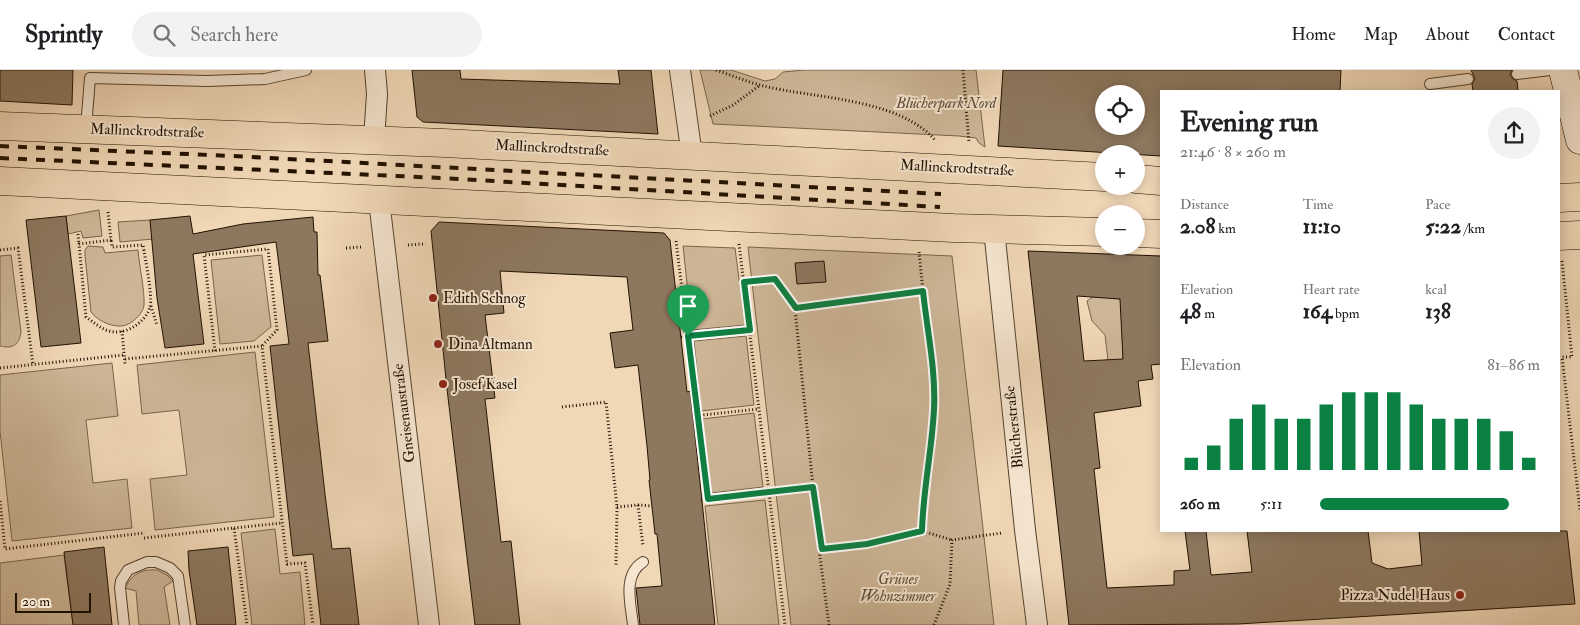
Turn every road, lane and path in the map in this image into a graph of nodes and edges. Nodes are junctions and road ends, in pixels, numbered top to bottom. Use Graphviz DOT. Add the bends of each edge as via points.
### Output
graph roads {
  1 [pos="306,70"];
  2 [pos="375,70"];
  3 [pos="680,70"];
  4 [pos="716,70"];
  5 [pos="963,70"];
  6 [pos="1550,70"];
  7 [pos="1563,70"];
  8 [pos="1517,74"];
  9 [pos="1468,79"];
  10 [pos="1430,84"];
  11 [pos="760,85"];
  12 [pos="706,118"];
  13 [pos="0,126"];
  14 [pos="86,129"];
  15 [pos="374,140"];
  16 [pos="1580,140"];
  17 [pos="936,141"];
  18 [pos="969,143"];
  19 [pos="692,156"];
  20 [pos="1095,176"];
  21 [pos="1145,180"];
  22 [pos="0,181"];
  23 [pos="1160,181"];
  24 [pos="1580,197"];
  25 [pos="1560,198"];
  26 [pos="379,200"];
  27 [pos="107,208"];
  28 [pos="994,229"];
  29 [pos="1095,232"];
  30 [pos="1145,233"];
  31 [pos="78,234"];
  32 [pos="1160,234"];
  33 [pos="1580,235"];
  34 [pos="1560,236"];
  35 [pos="111,240"];
  36 [pos="676,240"];
  37 [pos="739,241"];
  38 [pos="79,244"];
  39 [pos="0,250"];
  40 [pos="919,250"];
  41 [pos="744,282"];
  42 [pos="1564,284"];
  43 [pos="923,291"];
  44 [pos="150,306"];
  45 [pos="796,308"];
  46 [pos="157,325"];
  47 [pos="750,330"];
  48 [pos="122,331"];
  49 [pos="688,336"];
  50 [pos="681,337"];
  51 [pos="262,346"];
  52 [pos="215,352"];
  53 [pos="125,357"];
  54 [pos="33,364"];
  55 [pos="125,364"];
  56 [pos="0,368"];
  57 [pos="562,407"];
  58 [pos="759,409"];
  59 [pos="693,416"];
  60 [pos="698,416"];
  61 [pos="698,460"];
  62 [pos="703,460"];
  63 [pos="813,487"];
  64 [pos="769,492"];
  65 [pos="708,499"];
  66 [pos="701,500"];
  67 [pos="0,501"];
  68 [pos="638,505"];
  69 [pos="652,506"];
  70 [pos="617,507"];
  71 [pos="1580,510"];
  72 [pos="282,523"];
  73 [pos="234,528"];
  74 [pos="922,531"];
  75 [pos="986,535"];
  76 [pos="144,538"];
  77 [pos="952,540"];
  78 [pos="145,544"];
  79 [pos="644,548"];
  80 [pos="822,549"];
  81 [pos="643,562"];
  82 [pos="616,571"];
  83 [pos="124,625"];
  84 [pos="185,625"];
  85 [pos="246,625"];
  86 [pos="313,625"];
  87 [pos="429,625"];
  88 [pos="632,625"];
  89 [pos="785,625"];
  90 [pos="829,625"];
  91 [pos="934,625"];
  92 [pos="1038,625"];
  1 -- 14 [label="lane" via="264,79 90,78"];
  2 -- 15 [label="street" via="378,94"];
  3 -- 19 [label="street"];
  4 -- 11 [label="path"];
  5 -- 18 [label="path"];
  6 -- 8 [label="lane"];
  7 -- 16 [label="street"];
  9 -- 10 [label="lane"];
  11 -- 12 [label="path" via="733,105"];
  11 -- 17 [label="path" via="874,106 909,121"];
  13 -- 14 [label="main road, Mallinckrodtstraße"];
  14 -- 15 [label="main road, Mallinckrodtstraße"];
  15 -- 19 [label="main road, Mallinckrodtstraße"];
  19 -- 20 [label="main road, Mallinckrodtstraße"];
  21 -- 23 [label="main road"];
  22 -- 26 [label="main road"];
  24 -- 25 [label="main road"];
  26 -- 28 [label="main road"];
  26 -- 87 [label="street, Gneisenaustraße"];
  27 -- 35 [label="path"];
  28 -- 29 [label="main road"];
  28 -- 92 [label="street, Blücherstraße"];
  30 -- 32 [label="main road"];
  31 -- 38 [label="path"];
  33 -- 34 [label="main road"];
  35 -- 38 [label="path"];
  35 -- 44 [label="path" via="112,248 143,244"];
  36 -- 49 [label="path"];
  37 -- 41 [label="path"];
  38 -- 48 [label="path" via="86,317 107,330"];
  39 -- 54 [label="path" via="18,248"];
  40 -- 43 [label="path"];
  41 -- 45 [label="path" via="775,279"];
  41 -- 47 [label="path"];
  42 -- 71 [label="path" via="1572,356 1562,357"];
  43 -- 45 [label="path"];
  43 -- 74 [label="path" via="934,408"];
  44 -- 46 [label="path"];
  44 -- 48 [label="path" via="138,324"];
  45 -- 63 [label="path"];
  47 -- 49 [label="path"];
  47 -- 58 [label="path"];
  48 -- 53 [label="path"];
  49 -- 50 [label="path"];
  49 -- 60 [label="path"];
  51 -- 52 [label="path"];
  51 -- 52 [label="path" via="277,330 268,249 204,256"];
  51 -- 72 [label="path"];
  52 -- 53 [label="path"];
  53 -- 54 [label="path"];
  53 -- 55 [label="path"];
  54 -- 56 [label="path"];
  57 -- 70 [label="path" via="606,402"];
  58 -- 60 [label="path"];
  58 -- 64 [label="path"];
  59 -- 60 [label="path"];
  60 -- 62 [label="path"];
  61 -- 62 [label="path"];
  62 -- 65 [label="path"];
  63 -- 64 [label="path"];
  63 -- 80 [label="path"];
  64 -- 65 [label="path"];
  64 -- 89 [label="path"];
  65 -- 66 [label="path"];
  67 -- 76 [label="path" via="5,549 144,531"];
  68 -- 69 [label="path"];
  68 -- 70 [label="path"];
  68 -- 79 [label="path"];
  70 -- 82 [label="path"];
  72 -- 73 [label="path"];
  72 -- 86 [label="path" via="287,564 306,563"];
  73 -- 76 [label="path"];
  73 -- 85 [label="path"];
  74 -- 77 [label="path"];
  74 -- 80 [label="path" via="867,544"];
  75 -- 77 [label="path"];
  76 -- 78 [label="path"];
  77 -- 91 [label="path" via="950,584"];
  80 -- 90 [label="path" via="819,549"];
  81 -- 88 [label="lane" via="630,579"];
  83 -- 84 [label="lane" via="120,581 128,570 147,562 163,564 178,576"];
}
